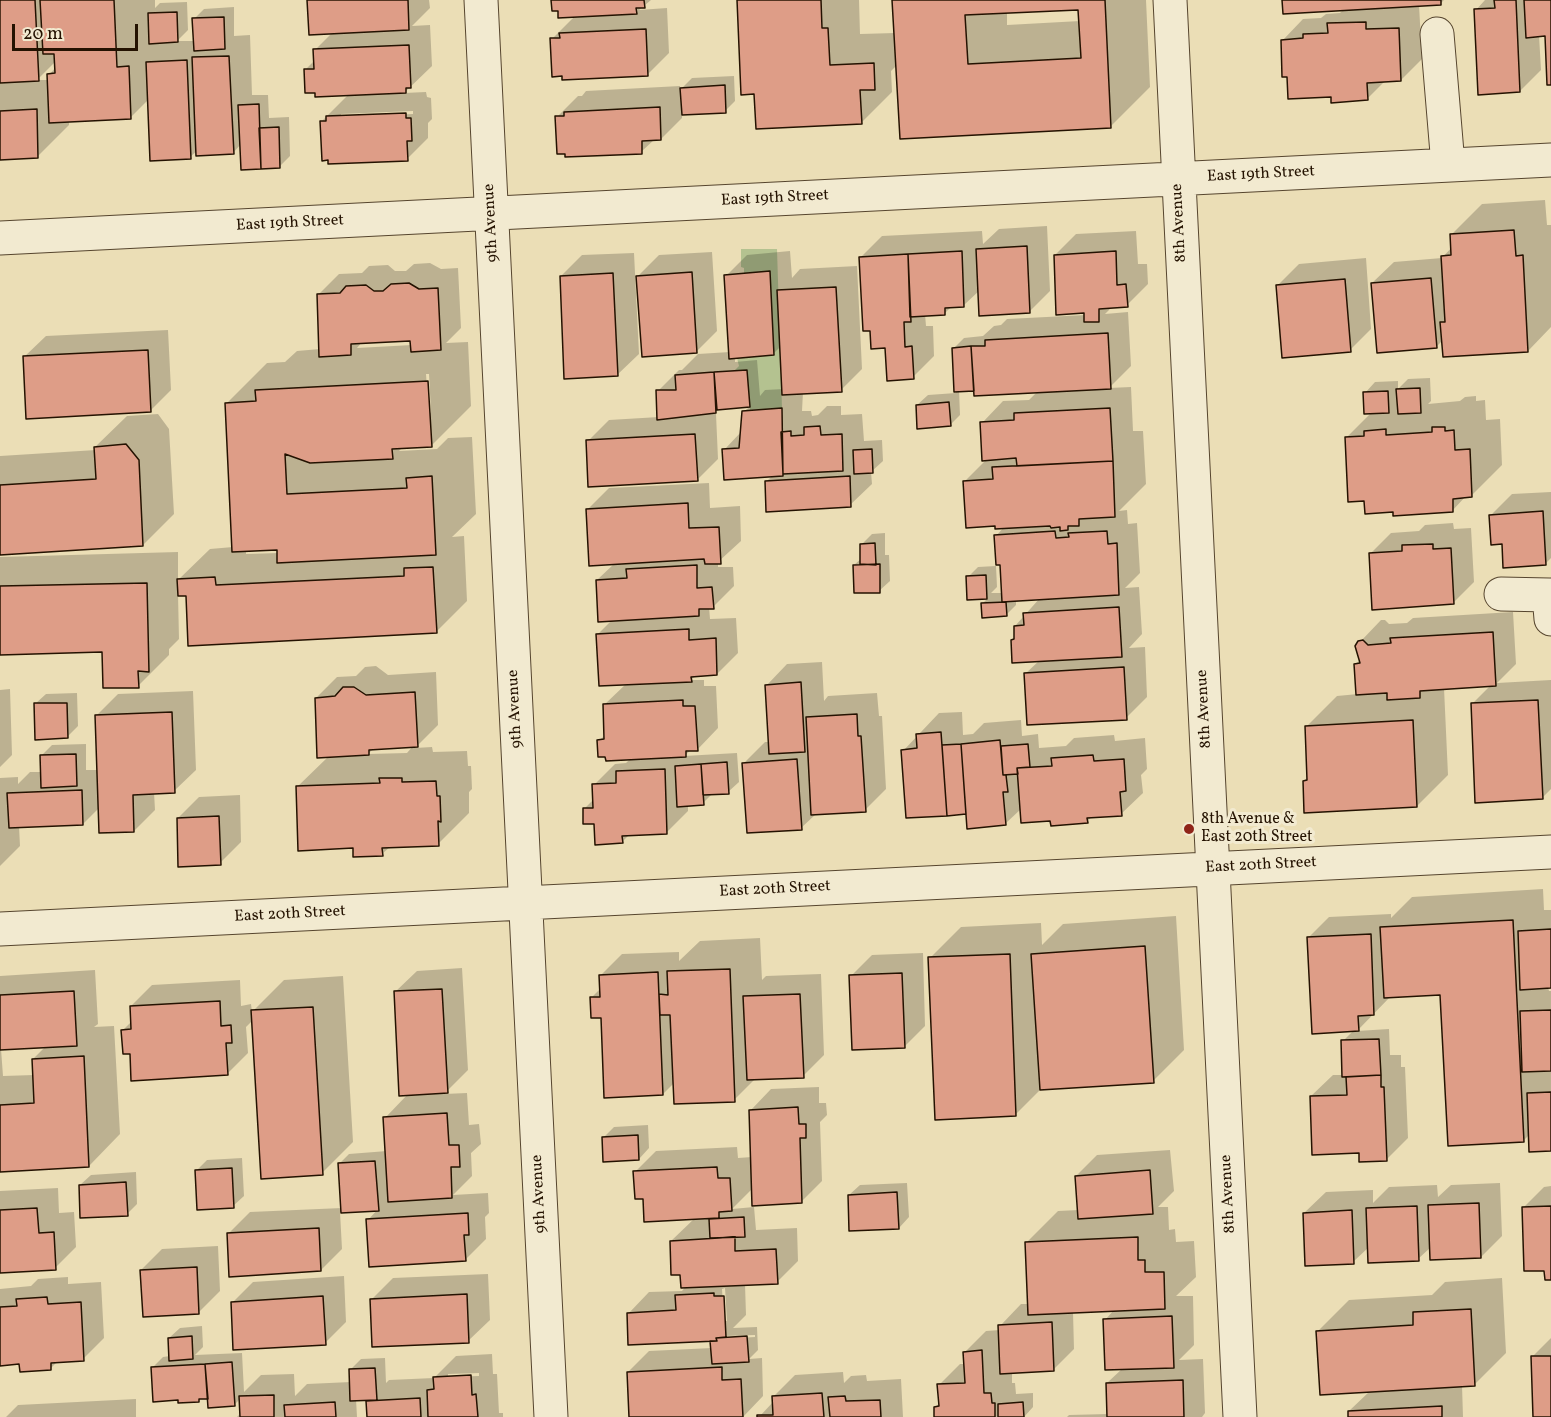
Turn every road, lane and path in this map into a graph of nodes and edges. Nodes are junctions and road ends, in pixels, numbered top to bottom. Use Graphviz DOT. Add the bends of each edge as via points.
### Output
graph roads {
  1 [pos="481,0"];
  2 [pos="1170,0"];
  3 [pos="1437,34"];
  4 [pos="1551,160"];
  5 [pos="1448,165"];
  6 [pos="1178,179"];
  7 [pos="492,213"];
  8 [pos="0,238"];
  9 [pos="1502,594"];
  10 [pos="1551,619"];
  11 [pos="1551,852"];
  12 [pos="1213,868"];
  13 [pos="525,903"];
  14 [pos="0,929"];
  15 [pos="551,1417"];
  16 [pos="1240,1417"];
  1 -- 7 [label="street, 9th Avenue"];
  2 -- 6 [label="street, 8th Avenue"];
  3 -- 5 [label="street"];
  4 -- 5 [label="street, East 19th Street"];
  5 -- 6 [label="street, East 19th Street"];
  6 -- 7 [label="street, East 19th Street"];
  6 -- 12 [label="street, 8th Avenue"];
  7 -- 8 [label="street, East 19th Street"];
  7 -- 13 [label="street, 9th Avenue"];
  9 -- 10 [label="street" via="1549,595"];
  11 -- 12 [label="street, East 20th Street"];
  12 -- 13 [label="street, East 20th Street"];
  12 -- 16 [label="street, 8th Avenue"];
  13 -- 14 [label="street, East 20th Street"];
  13 -- 15 [label="street, 9th Avenue"];
}
